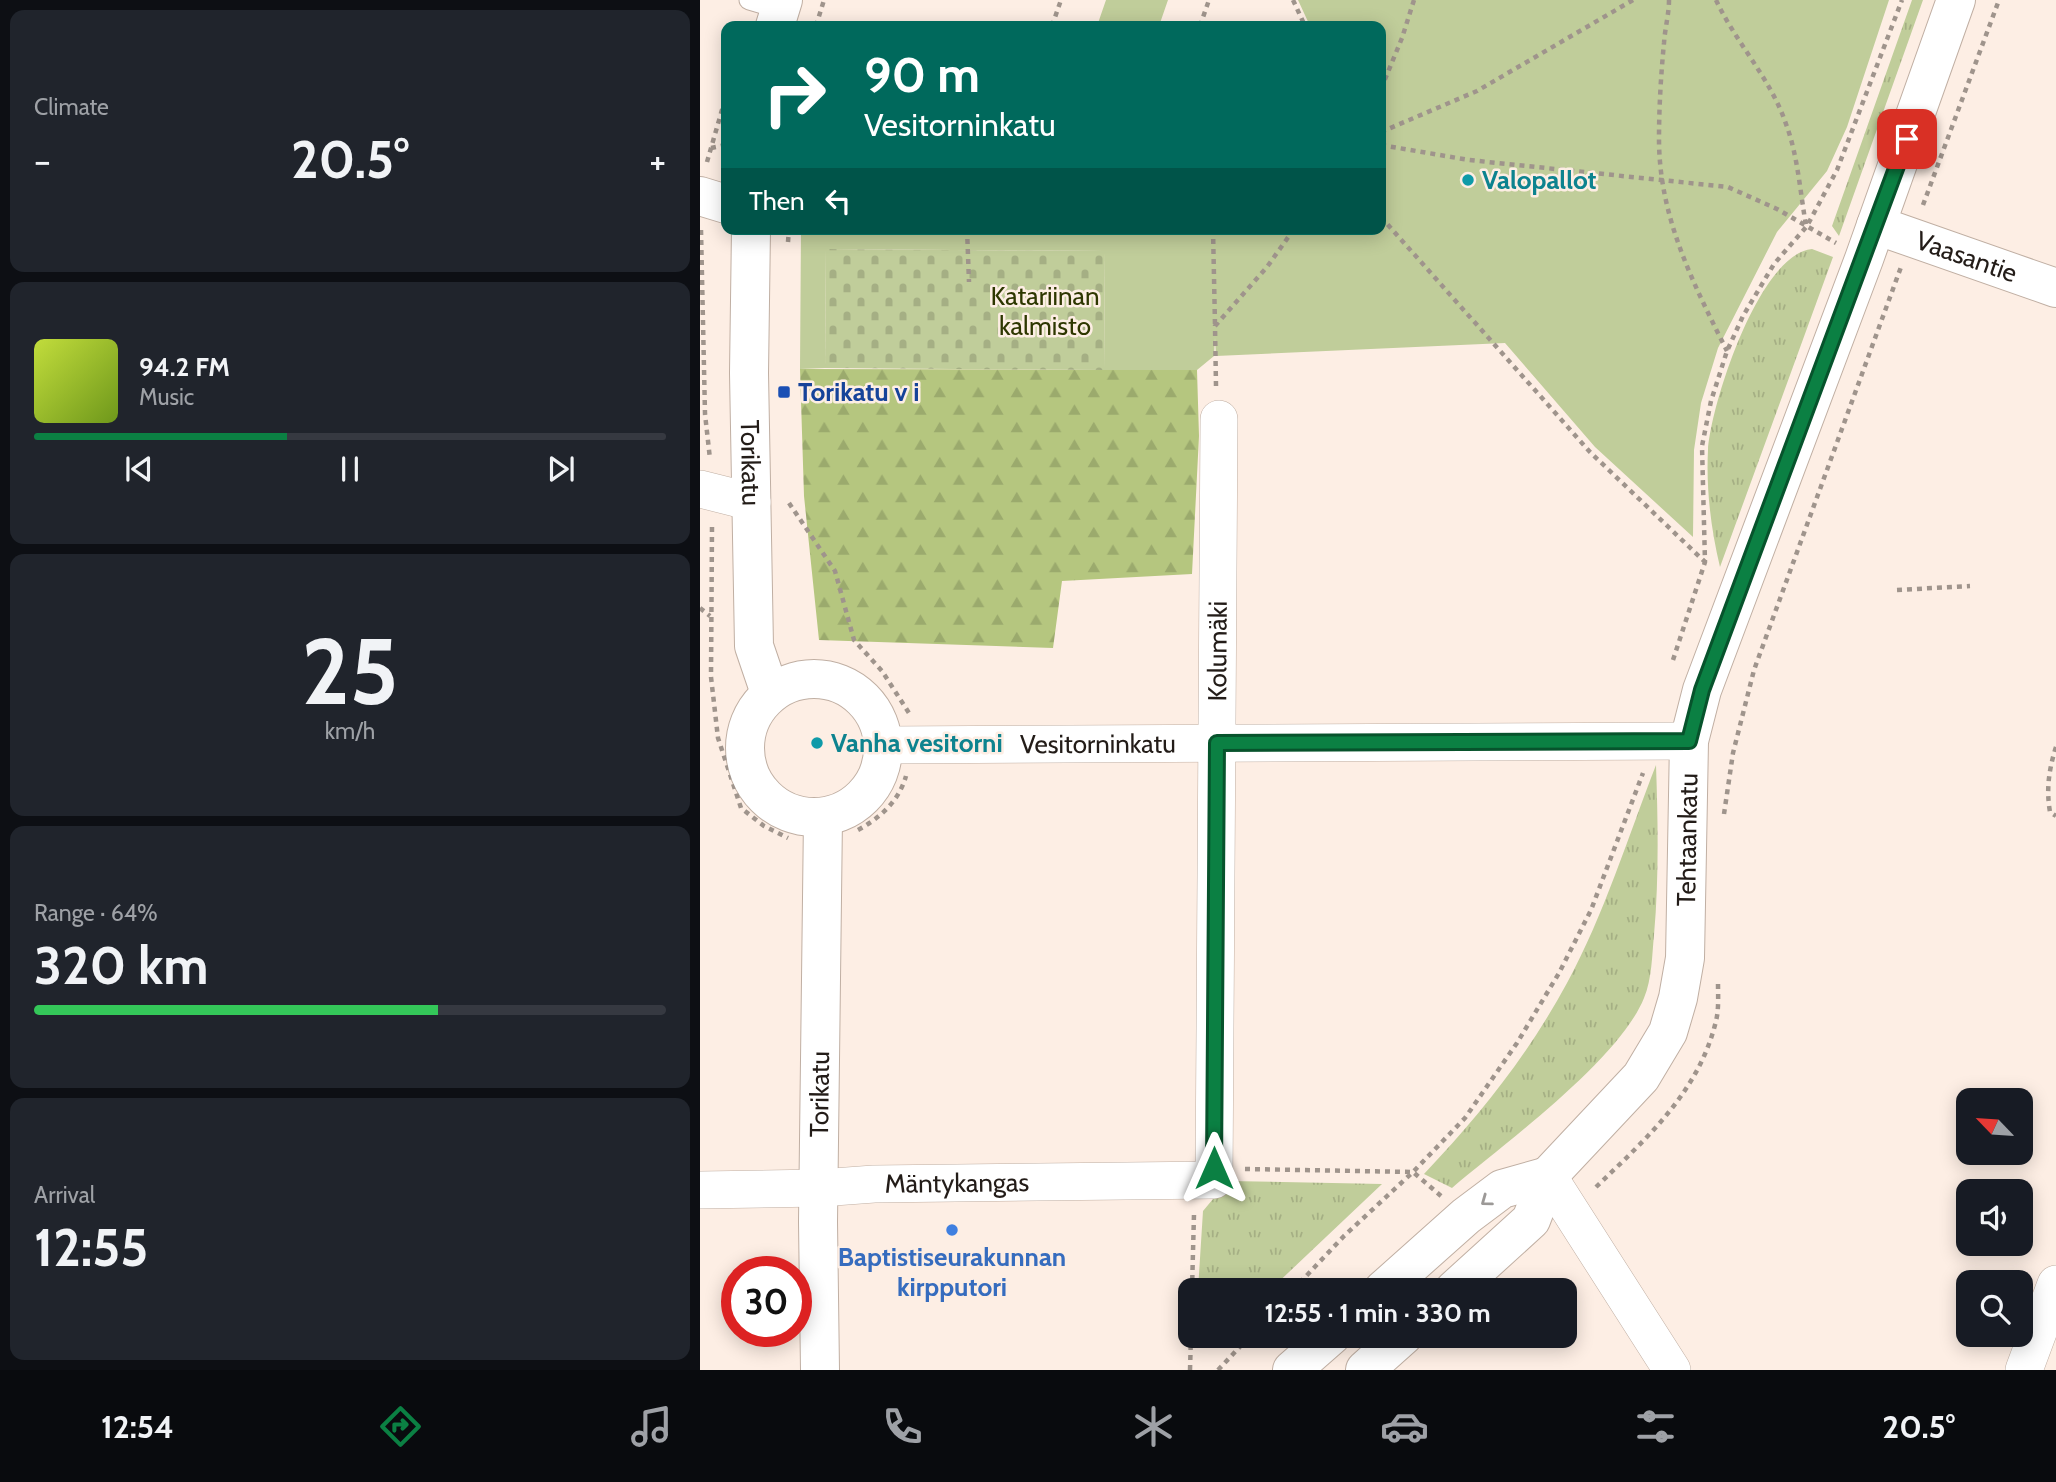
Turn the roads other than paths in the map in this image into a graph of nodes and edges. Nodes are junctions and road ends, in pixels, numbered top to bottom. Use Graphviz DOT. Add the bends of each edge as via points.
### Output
graph roads {
  1 [pos="1956,0"];
  2 [pos="700,196"];
  3 [pos="721,202"];
  4 [pos="1876,225"];
  5 [pos="751,235"];
  6 [pos="2056,288"];
  7 [pos="1219,419"];
  8 [pos="700,489"];
  9 [pos="771,505"];
  10 [pos="770,693"];
  11 [pos="1671,741"];
  12 [pos="1217,743"];
  13 [pos="884,745"];
  14 [pos="824,817"];
  15 [pos="1208,1176"];
  16 [pos="1548,1176"];
  17 [pos="820,1188"];
  18 [pos="700,1190"];
  19 [pos="1396,1278"];
  20 [pos="1467,1278"];
  21 [pos="2056,1284"];
  22 [pos="1317,1348"];
  23 [pos="1390,1348"];
  24 [pos="820,1370"];
  25 [pos="1292,1370"];
  26 [pos="1365,1370"];
  27 [pos="1672,1370"];
  28 [pos="2024,1370"];
  1 -- 4 [label="main road, Tehtaankatu"];
  2 -- 3 [label="main road"];
  4 -- 6 [label="main road, Vaasantie"];
  4 -- 11 [label="main road, Tehtaankatu" via="1702,690"];
  5 -- 9 [label="main road, Torikatu"];
  7 -- 12 [label="street, Kolumäki"];
  8 -- 9 [label="street"];
  9 -- 10 [label="main road, Torikatu" via="754,646"];
  10 -- 13 [label="main road" via="789,682 811,678 843,685 869,704 880,723"];
  10 -- 14 [label="main road" via="755,710 746,731 744,753 750,775 762,794 780,808 801,816"];
  11 -- 12 [label="street, Vesitorninkatu"];
  11 -- 16 [label="main road, Tehtaankatu" via="1685,958 1678,998 1668,1032 1641,1077"];
  12 -- 13 [label="street, Vesitorninkatu"];
  12 -- 15 [label="street, Kolumäki"];
  13 -- 14 [label="main road" via="874,785 843,811"];
  14 -- 17 [label="main road, Torikatu"];
  15 -- 17 [label="street, Mäntykangas"];
  16 -- 19 [label="main road, one-way" via="1502,1189"];
  16 -- 20 [label="main road, Tehtaankatu" via="1531,1220"];
  16 -- 27 [label="street"];
  17 -- 18 [label="street, Mäntykangas"];
  17 -- 24 [label="main road, Torikatu"];
  21 -- 28 [label="street"];
  22 -- 25 [label="main road"];
  23 -- 26 [label="main road"];
}
